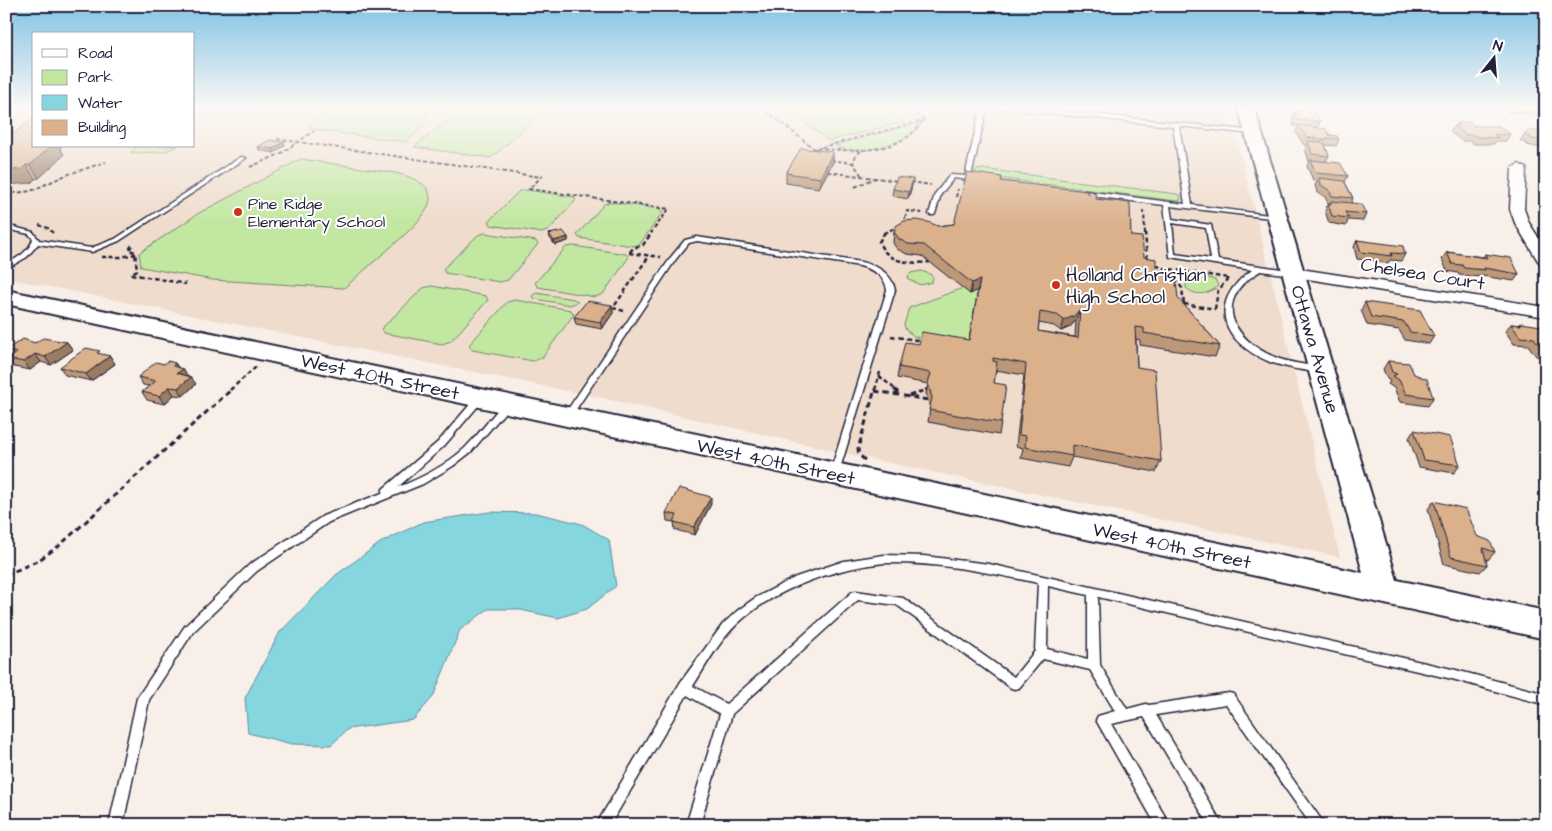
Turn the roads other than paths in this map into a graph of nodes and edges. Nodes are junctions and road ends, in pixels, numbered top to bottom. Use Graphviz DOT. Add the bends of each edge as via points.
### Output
graph roads {
  1 [pos="975,146"];
  2 [pos="1179,146"];
  3 [pos="1257,146"];
  4 [pos="243,158"];
  5 [pos="1519,168"];
  6 [pos="968,178"];
  7 [pos="987,180"];
  8 [pos="1072,191"];
  9 [pos="1167,204"];
  10 [pos="1189,206"];
  11 [pos="932,214"];
  12 [pos="1278,218"];
  13 [pos="1168,220"];
  14 [pos="6,228"];
  15 [pos="36,242"];
  16 [pos="1546,261"];
  17 [pos="1215,262"];
  18 [pos="6,267"];
  19 [pos="1259,268"];
  20 [pos="1294,273"];
  21 [pos="6,297"];
  22 [pos="1546,312"];
  23 [pos="1323,370"];
  24 [pos="481,397"];
  25 [pos="508,403"];
  26 [pos="568,416"];
  27 [pos="835,474"];
  28 [pos="378,498"];
  29 [pos="1043,580"];
  30 [pos="1384,591"];
  31 [pos="1093,592"];
  32 [pos="1546,625"];
  33 [pos="1041,653"];
  34 [pos="1094,666"];
  35 [pos="684,687"];
  36 [pos="1546,700"];
  37 [pos="727,710"];
  38 [pos="1146,710"];
  39 [pos="1124,715"];
  40 [pos="116,825"];
  41 [pos="602,825"];
  42 [pos="693,825"];
  43 [pos="1164,825"];
  44 [pos="1217,825"];
  45 [pos="1320,825"];
  1 -- 6 [label="lane"];
  2 -- 10 [label="lane"];
  3 -- 12 [label="street, Ottawa Avenue"];
  4 -- 15 [label="lane" via="117,240 92,250"];
  5 -- 16 [label="street" via="1517,209"];
  6 -- 7 [label="lane"];
  6 -- 11 [label="lane" via="952,176 938,194"];
  8 -- 9 [label="lane"];
  9 -- 10 [label="lane"];
  9 -- 13 [label="lane"];
  10 -- 12 [label="lane"];
  12 -- 20 [label="street, Ottawa Avenue"];
  13 -- 17 [label="lane" via="1209,226"];
  13 -- 17 [label="lane" via="1172,256"];
  14 -- 15 [label="lane" via="31,233"];
  15 -- 18 [label="lane" via="30,251"];
  17 -- 19 [label="lane"];
  19 -- 20 [label="lane"];
  19 -- 23 [label="lane" via="1241,280 1230,295 1227,308 1233,328 1251,348 1268,358"];
  20 -- 22 [label="street, Chelsea Court"];
  20 -- 23 [label="street, Ottawa Avenue"];
  21 -- 24 [label="street, West 40th Street"];
  23 -- 30 [label="street, Ottawa Avenue"];
  24 -- 25 [label="street, West 40th Street"];
  24 -- 28 [label="lane" via="441,444"];
  25 -- 26 [label="street, West 40th Street"];
  25 -- 28 [label="lane" via="468,450 420,482"];
  26 -- 27 [label="street, West 40th Street"];
  26 -- 27 [label="lane" via="687,241 697,239 861,264 883,274 890,281 892,290"];
  27 -- 30 [label="street, West 40th Street"];
  28 -- 40 [label="lane" via="326,519 253,568 189,630 143,698"];
  29 -- 31 [label="lane"];
  29 -- 33 [label="lane"];
  29 -- 35 [label="lane" via="989,568 932,561 884,558 840,566 807,577 753,606 727,626"];
  30 -- 32 [label="street, West 40th Street"];
  31 -- 34 [label="lane"];
  31 -- 36 [label="lane" via="1443,672"];
  33 -- 34 [label="lane"];
  33 -- 37 [label="lane" via="1015,684 899,601 856,595"];
  34 -- 39 [label="lane"];
  35 -- 37 [label="lane"];
  35 -- 41 [label="lane"];
  37 -- 42 [label="lane"];
  38 -- 39 [label="lane"];
  38 -- 44 [label="lane"];
  38 -- 45 [label="lane" via="1229,698"];
  39 -- 43 [label="lane" via="1102,720"];
}
